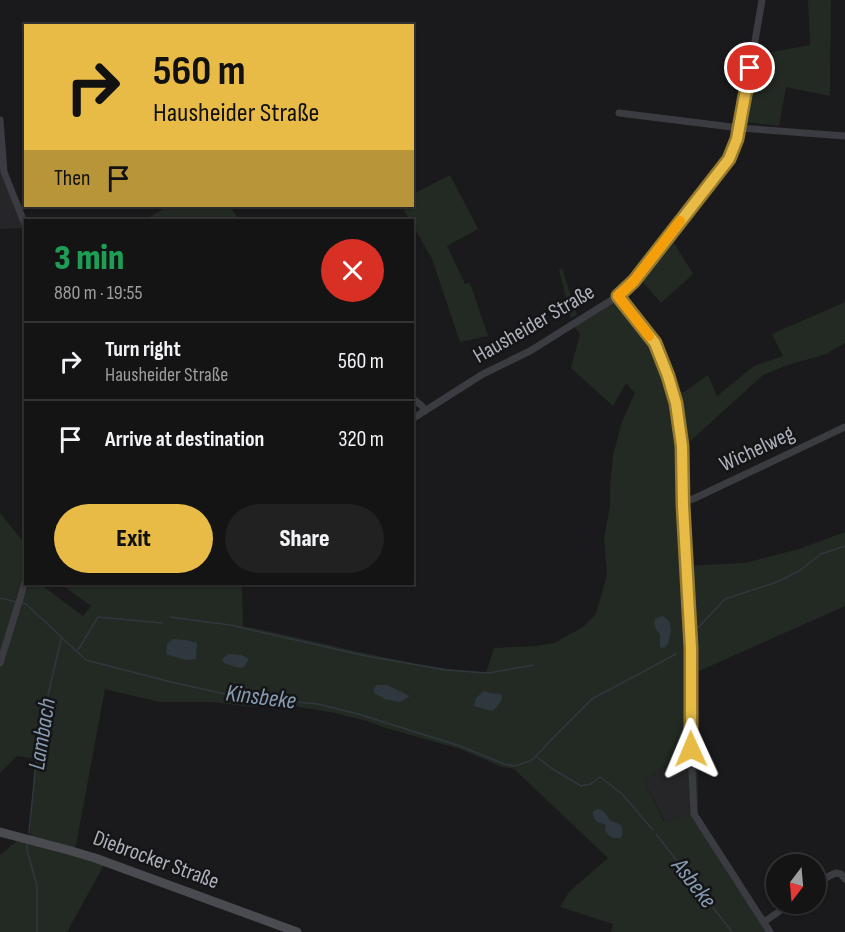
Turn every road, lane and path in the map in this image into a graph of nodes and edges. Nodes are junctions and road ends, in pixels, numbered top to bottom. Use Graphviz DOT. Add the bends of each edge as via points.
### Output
graph roads {
  1 [pos="762,0"];
  2 [pos="619,113"];
  3 [pos="0,120"];
  4 [pos="740,128"];
  5 [pos="845,136"];
  6 [pos="24,222"];
  7 [pos="618,296"];
  8 [pos="414,400"];
  9 [pos="425,411"];
  10 [pos="414,418"];
  11 [pos="845,427"];
  12 [pos="683,501"];
  13 [pos="24,584"];
  14 [pos="0,663"];
  15 [pos="0,832"];
  16 [pos="826,879"];
  17 [pos="845,879"];
  18 [pos="775,914"];
  19 [pos="764,922"];
  20 [pos="297,932"];
  21 [pos="770,932"];
  1 -- 4 [label="street, Hausheider Straße"];
  2 -- 4 [label="street"];
  3 -- 6 [label="street" via="4,172"];
  4 -- 5 [label="street"];
  4 -- 7 [label="street, Hausheider Straße" via="729,159"];
  7 -- 9 [label="street, Hausheider Straße"];
  7 -- 12 [label="street" via="655,343 668,376 682,446"];
  8 -- 9 [label="street"];
  9 -- 10 [label="street, Hausheider Straße"];
  11 -- 12 [label="street, Wichelweg"];
  12 -- 19 [label="street" via="694,814"];
  13 -- 14 [label="street"];
  15 -- 20 [label="main road, Diebrocker Straße" via="95,858"];
  16 -- 17 [label="street" via="836,873"];
  18 -- 19 [label="street"];
  19 -- 21 [label="street"];
}
